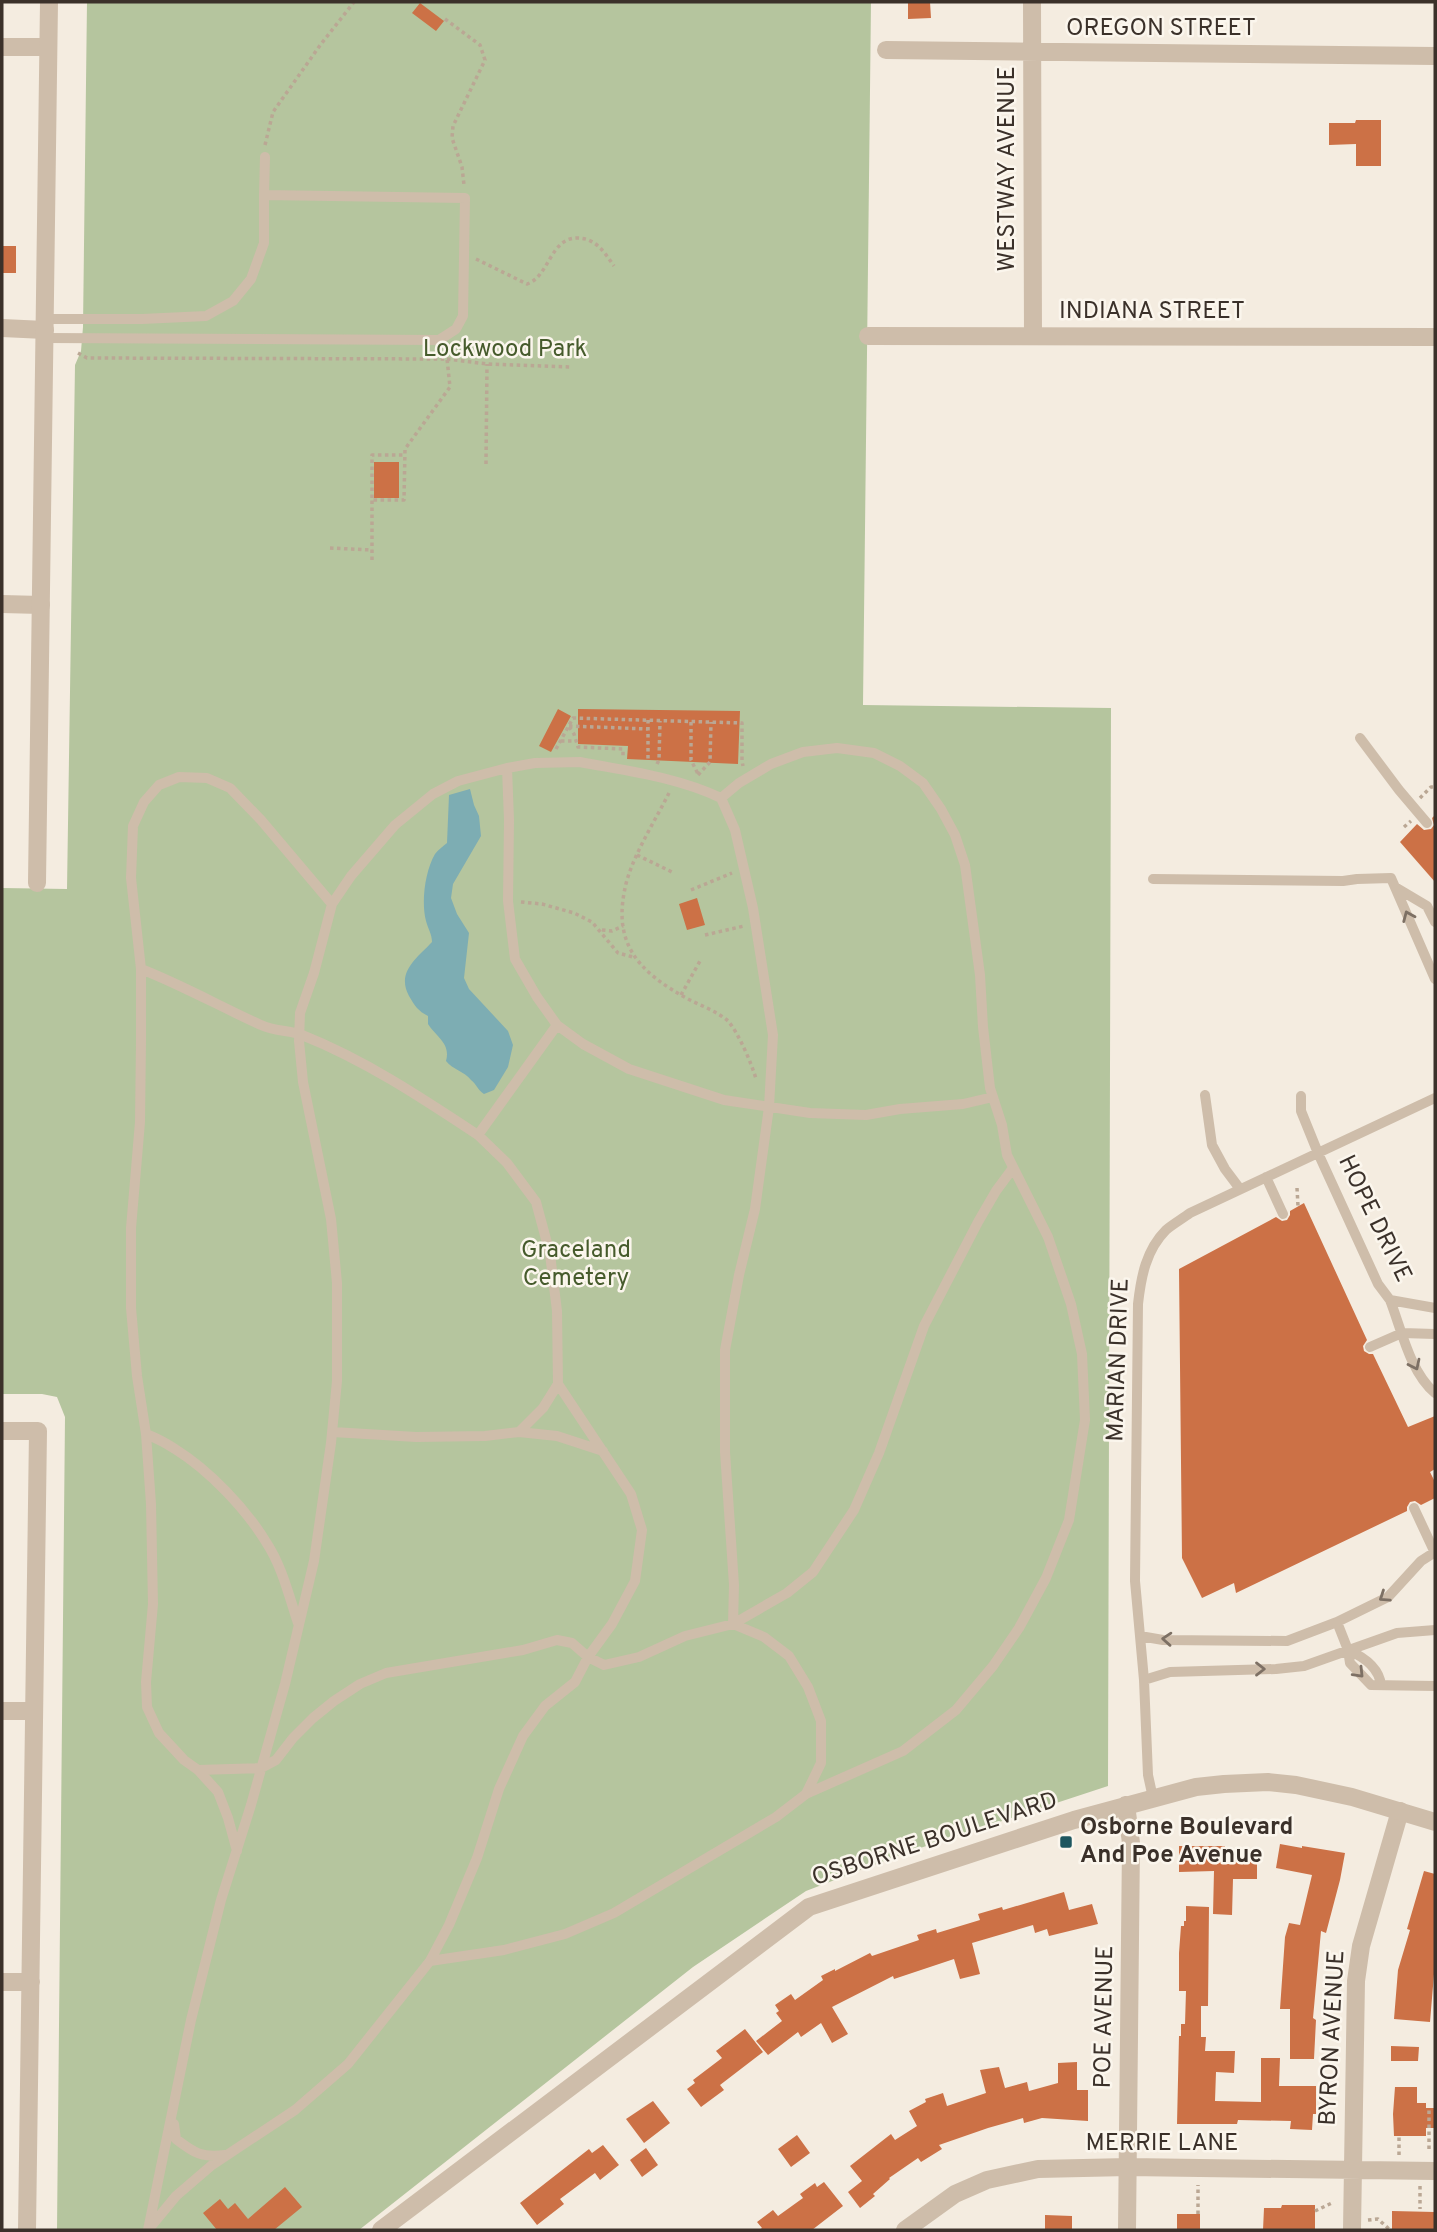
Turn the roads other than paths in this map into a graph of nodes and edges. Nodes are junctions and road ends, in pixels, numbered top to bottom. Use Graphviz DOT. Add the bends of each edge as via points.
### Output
graph roads {
  1 [pos="48,2"];
  2 [pos="1032,2"];
  3 [pos="2,47"];
  4 [pos="48,47"];
  5 [pos="886,50"];
  6 [pos="1031,52"];
  7 [pos="1435,56"];
  8 [pos="265,157"];
  9 [pos="264,195"];
  10 [pos="2,328"];
  11 [pos="45,329"];
  12 [pos="869,336"];
  13 [pos="1033,336"];
  14 [pos="1435,337"];
  15 [pos="2,604"];
  16 [pos="41,605"];
  17 [pos="1360,738"];
  18 [pos="507,768"];
  19 [pos="721,798"];
  20 [pos="1427,823"];
  21 [pos="1153,879"];
  22 [pos="37,883"];
  23 [pos="1395,887"];
  24 [pos="332,904"];
  25 [pos="1435,922"];
  26 [pos="141,969"];
  27 [pos="1435,979"];
  28 [pos="557,1025"];
  29 [pos="299,1034"];
  30 [pos="1205,1095"];
  31 [pos="1301,1096"];
  32 [pos="993,1097"];
  33 [pos="1435,1098"];
  34 [pos="769,1107"];
  35 [pos="478,1135"];
  36 [pos="1318,1153"];
  37 [pos="1013,1168"];
  38 [pos="1266,1177"];
  39 [pos="1240,1189"];
  40 [pos="1283,1214"];
  41 [pos="1390,1300"];
  42 [pos="1435,1308"];
  43 [pos="1402,1333"];
  44 [pos="1435,1334"];
  45 [pos="1370,1347"];
  46 [pos="558,1384"];
  47 [pos="1435,1393"];
  48 [pos="2,1431"];
  49 [pos="332,1432"];
  50 [pos="519,1432"];
  51 [pos="146,1434"];
  52 [pos="604,1451"];
  53 [pos="1414,1508"];
  54 [pos="1435,1552"];
  55 [pos="1337,1622"];
  56 [pos="733,1624"];
  57 [pos="299,1626"];
  58 [pos="1435,1630"];
  59 [pos="1140,1636"];
  60 [pos="1348,1650"];
  61 [pos="588,1657"];
  62 [pos="1144,1680"];
  63 [pos="1435,1686"];
  64 [pos="2,1711"];
  65 [pos="34,1711"];
  66 [pos="261,1768"];
  67 [pos="198,1770"];
  68 [pos="806,1794"];
  69 [pos="1153,1797"];
  70 [pos="1126,1805"];
  71 [pos="1400,1811"];
  72 [pos="1435,1822"];
  73 [pos="237,1851"];
  74 [pos="430,1961"];
  75 [pos="2,1982"];
  76 [pos="31,1982"];
  77 [pos="173,2117"];
  78 [pos="228,2155"];
  79 [pos="1128,2167"];
  80 [pos="1352,2170"];
  81 [pos="1435,2171"];
  82 [pos="1352,2225"];
  83 [pos="27,2230"];
  84 [pos="148,2230"];
  85 [pos="381,2230"];
  86 [pos="905,2230"];
  87 [pos="1127,2230"];
  1 -- 4 [label="street"];
  2 -- 6 [label="street, WESTWAY AVENUE"];
  3 -- 4 [label="street"];
  4 -- 11 [label="street"];
  5 -- 6 [label="street, OREGON STREET"];
  6 -- 7 [label="street, OREGON STREET"];
  6 -- 13 [label="street, WESTWAY AVENUE"];
  8 -- 9 [label="lane"];
  9 -- 11 [label="lane" via="264,243 251,279 233,301 206,316"];
  9 -- 11 [label="lane" via="465,198 463,316 456,329 439,340"];
  10 -- 11 [label="street"];
  11 -- 16 [label="street"];
  12 -- 13 [label="street, INDIANA STREET"];
  13 -- 14 [label="street, INDIANA STREET"];
  15 -- 16 [label="street"];
  16 -- 22 [label="street"];
  17 -- 20 [label="lane"];
  18 -- 19 [label="lane" via="580,762 650,775"];
  18 -- 24 [label="lane" via="458,781 433,794 395,825"];
  18 -- 28 [label="lane" via="508,901 515,959"];
  19 -- 32 [label="lane" via="771,764 803,752 837,748 874,753 923,783 942,809 965,865"];
  19 -- 34 [label="lane" via="735,830 756,923 773,1035"];
  21 -- 23 [label="lane" via="1391,878"];
  23 -- 25 [label="lane" via="1427,906"];
  27 -- 23 [label="lane, one-way"];
  24 -- 26 [label="lane" via="230,788 207,778 179,777 159,785 144,802 133,826 131,878"];
  24 -- 29 [label="lane" via="300,1013"];
  26 -- 29 [label="lane" via="274,1031"];
  26 -- 51 [label="lane" via="140,1122 131,1228 131,1308"];
  28 -- 34 [label="lane" via="629,1069 724,1100"];
  28 -- 35 [label="lane"];
  29 -- 35 [label="lane" via="359,1062"];
  29 -- 49 [label="lane" via="336,1270 337,1381"];
  30 -- 39 [label="lane" via="1212,1145"];
  31 -- 36 [label="lane, HOPE DRIVE" via="1301,1111"];
  32 -- 34 [label="lane" via="866,1115"];
  32 -- 37 [label="lane"];
  33 -- 36 [label="lane, MARIAN DRIVE"];
  34 -- 56 [label="lane" via="755,1209 725,1350"];
  35 -- 46 [label="lane" via="507,1163 536,1202 550,1254 557,1311"];
  36 -- 38 [label="lane, MARIAN DRIVE"];
  36 -- 41 [label="lane, HOPE DRIVE" via="1378,1284"];
  37 -- 56 [label="lane" via="984,1212 924,1326 854,1510 813,1572"];
  37 -- 68 [label="lane" via="1048,1237 1082,1354 1086,1420 1069,1520 1019,1628 956,1710 903,1751"];
  38 -- 39 [label="lane, MARIAN DRIVE"];
  38 -- 40 [label="lane"];
  39 -- 59 [label="lane, MARIAN DRIVE" via="1166,1230 1141,1274 1135,1581"];
  41 -- 42 [label="lane, HOPE DRIVE"];
  41 -- 43 [label="lane"];
  43 -- 44 [label="lane"];
  43 -- 45 [label="lane"];
  43 -- 47 [label="lane, one-way" via="1426,1385"];
  46 -- 50 [label="lane"];
  46 -- 52 [label="lane"];
  48 -- 65 [label="street" via="38,1431"];
  49 -- 50 [label="lane" via="416,1437"];
  49 -- 57 [label="lane" via="314,1562"];
  50 -- 52 [label="lane" via="557,1436"];
  51 -- 57 [label="lane" via="176,1448 212,1477 249,1519 267,1543"];
  51 -- 67 [label="lane" via="153,1604 147,1707 159,1733"];
  52 -- 61 [label="lane" via="631,1494 642,1530 635,1581"];
  53 -- 54 [label="lane"];
  54 -- 55 [label="lane, one-way" via="1388,1597"];
  55 -- 59 [label="lane, one-way" via="1287,1641"];
  55 -- 60 [label="lane"];
  56 -- 61 [label="lane" via="604,1665"];
  56 -- 68 [label="lane" via="764,1637 789,1657 808,1686 821,1721 821,1763"];
  57 -- 66 [label="lane"];
  58 -- 60 [label="lane" via="1397,1633"];
  59 -- 62 [label="lane, MARIAN DRIVE"];
  62 -- 60 [label="lane, one-way" via="1170,1672 1304,1666"];
  60 -- 63 [label="lane" via="1350,1663 1371,1685"];
  61 -- 66 [label="lane" via="572,1643 557,1640 386,1673 334,1701 276,1760"];
  61 -- 74 [label="lane" via="575,1682 545,1706 523,1736 499,1789 468,1880"];
  62 -- 69 [label="lane, MARIAN DRIVE"];
  64 -- 65 [label="street"];
  65 -- 76 [label="street"];
  66 -- 67 [label="lane"];
  66 -- 73 [label="lane"];
  67 -- 73 [label="lane" via="218,1792"];
  68 -- 74 [label="lane" via="776,1817 614,1913 565,1934 504,1950"];
  69 -- 70 [label="street, OSBORNE BOULEVARD"];
  69 -- 71 [label="street, OSBORNE BOULEVARD" via="1196,1787 1268,1782 1324,1790"];
  70 -- 79 [label="street, POE AVENUE" via="1131,1843"];
  70 -- 85 [label="street, OSBORNE BOULEVARD" via="809,1907"];
  71 -- 72 [label="street, OSBORNE BOULEVARD"];
  71 -- 80 [label="street, BYRON AVENUE" via="1361,1946 1356,1981"];
  73 -- 77 [label="lane" via="191,2020"];
  74 -- 78 [label="lane" via="348,2064 295,2110"];
  75 -- 76 [label="street"];
  76 -- 83 [label="street"];
  77 -- 78 [label="lane" via="176,2140 190,2150 208,2157"];
  77 -- 84 [label="lane"];
  78 -- 84 [label="lane" via="176,2196"];
  79 -- 80 [label="street, MERRIE LANE"];
  79 -- 86 [label="street, MERRIE LANE" via="1038,2169 1004,2175 956,2194"];
  79 -- 87 [label="street, POE AVENUE"];
  80 -- 81 [label="street, MERRIE LANE"];
  80 -- 82 [label="street, BYRON AVENUE"];
}
